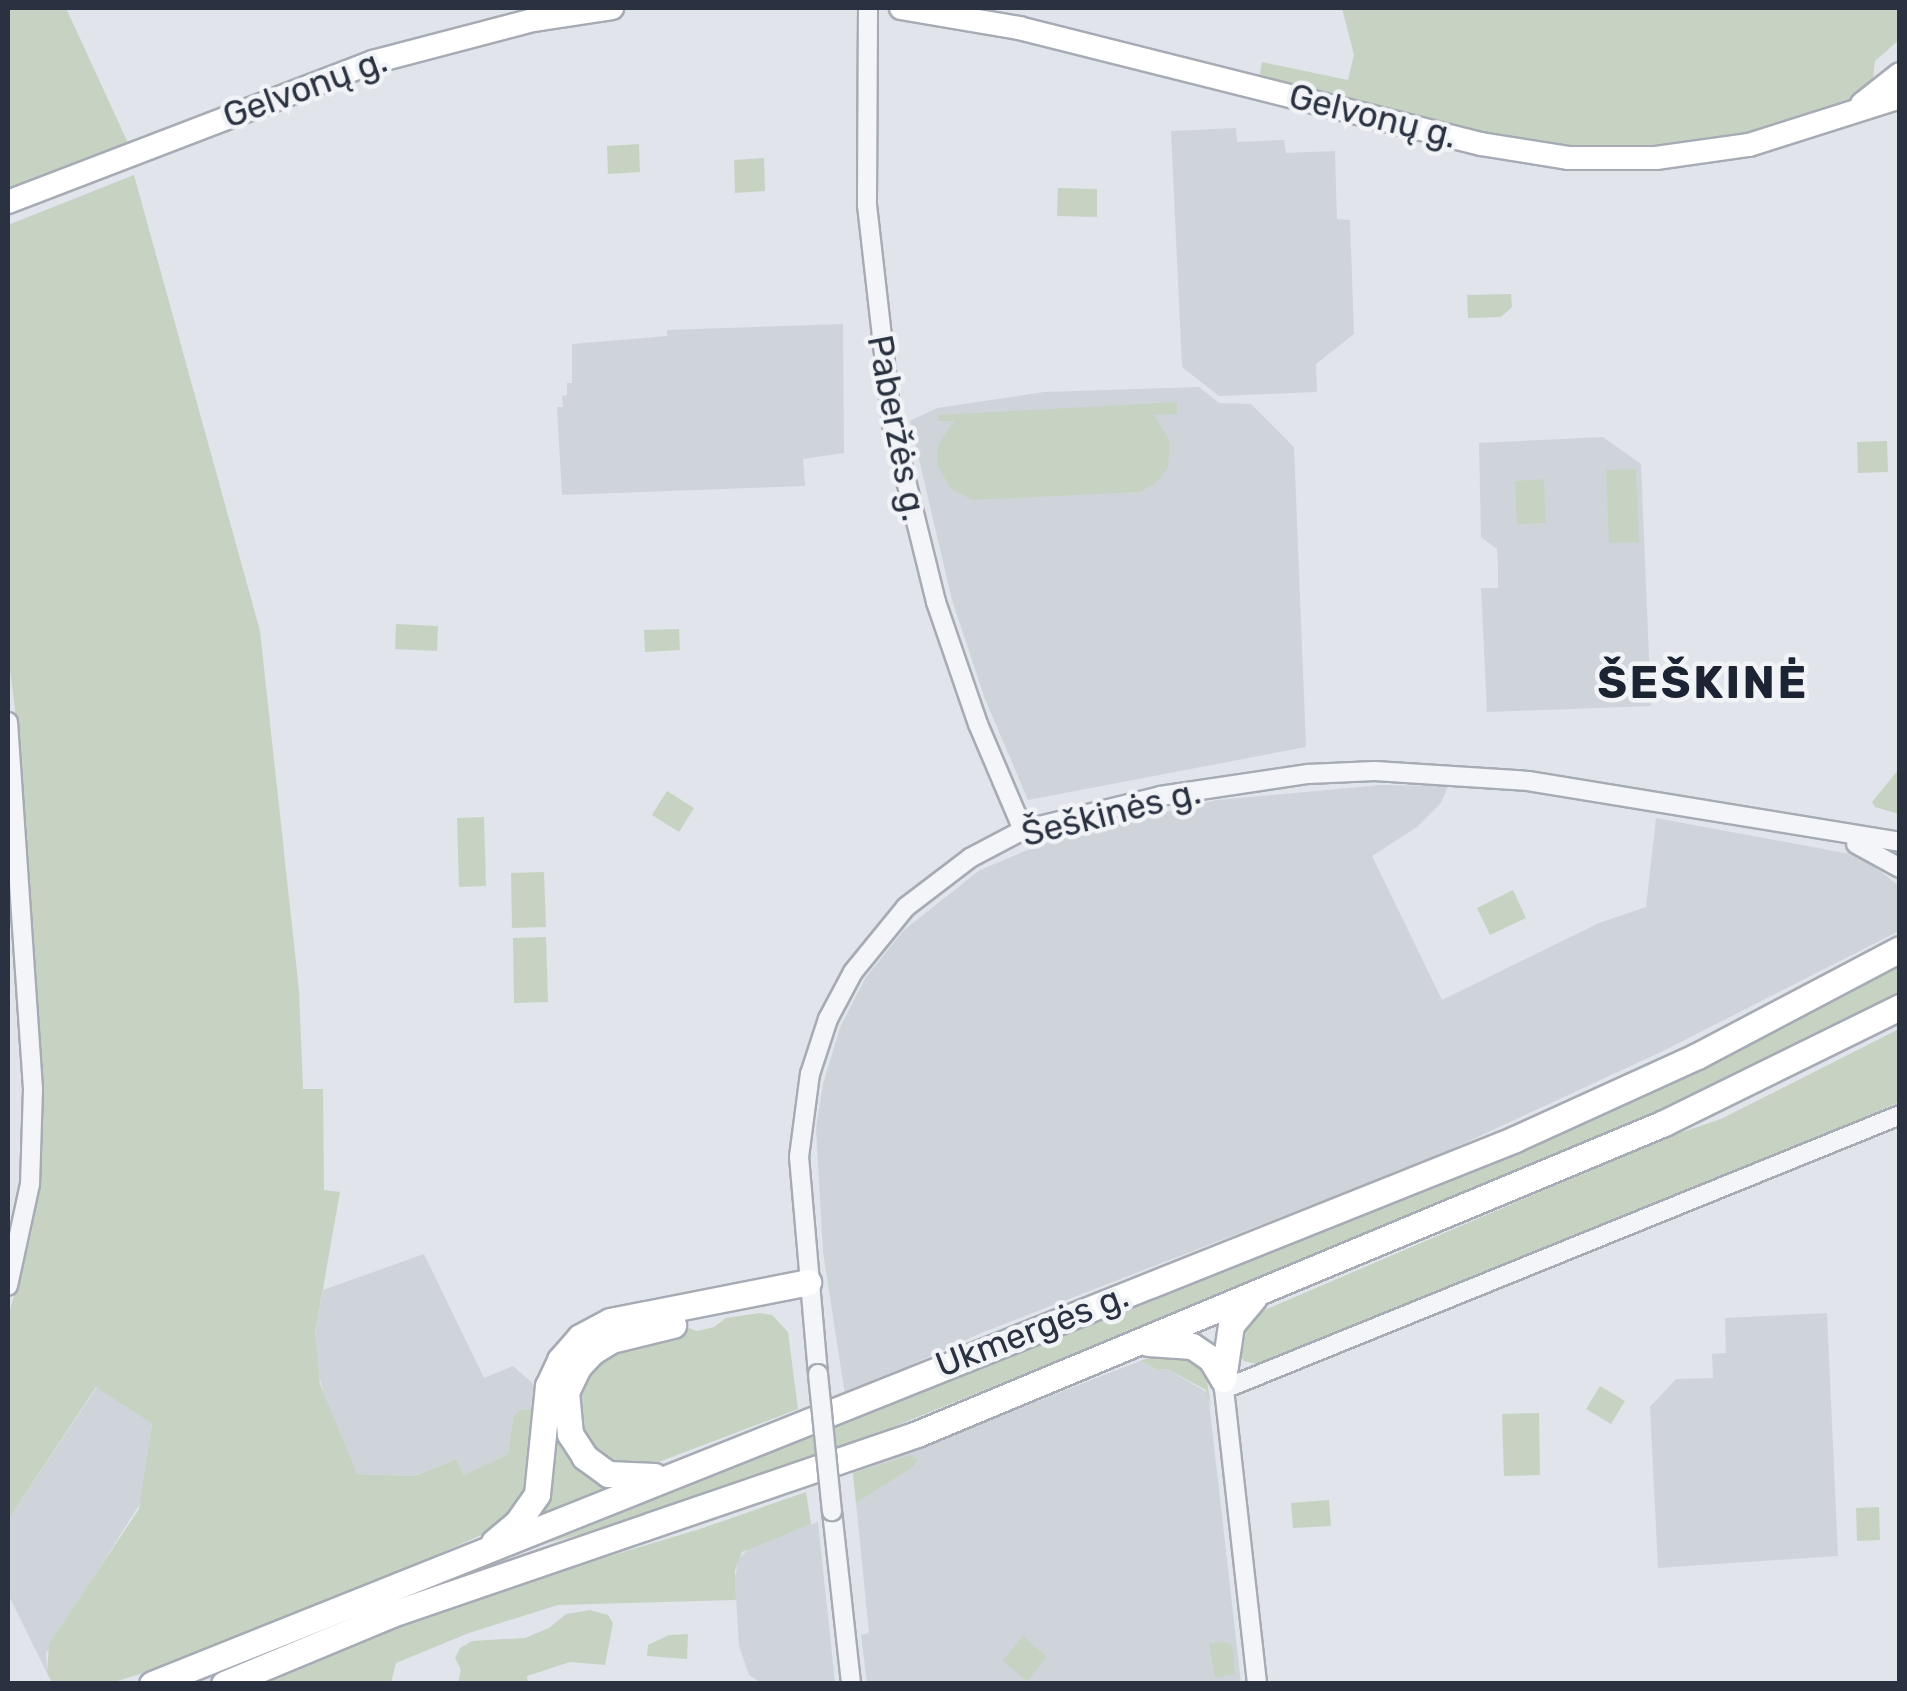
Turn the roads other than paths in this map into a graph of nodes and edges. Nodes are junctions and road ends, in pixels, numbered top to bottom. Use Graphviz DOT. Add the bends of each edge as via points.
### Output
graph roads {
  1 [pos="612,8"];
  2 [pos="868,8"];
  3 [pos="900,8"];
  4 [pos="1900,74"];
  5 [pos="1900,97"];
  6 [pos="1848,116"];
  7 [pos="8,202"];
  8 [pos="8,722"];
  9 [pos="1023,830"];
  10 [pos="1828,833"];
  11 [pos="1900,842"];
  12 [pos="1900,868"];
  13 [pos="1896,950"];
  14 [pos="1900,1007"];
  15 [pos="1900,1115"];
  16 [pos="8,1286"];
  17 [pos="809,1289"];
  18 [pos="1257,1294"];
  19 [pos="1138,1343"];
  20 [pos="1224,1384"];
  21 [pos="680,1472"];
  22 [pos="469,1560"];
  23 [pos="152,1684"];
  24 [pos="224,1684"];
  25 [pos="852,1684"];
  26 [pos="1257,1684"];
  1 -- 7 [label="main road, Gelvonų g." via="533,20 372,62"];
  2 -- 9 [label="street, Paberžės g." via="866,205 892,424 936,602"];
  3 -- 6 [label="main road, Gelvonų g." via="1019,28 1531,154 1609,160 1704,153"];
  4 -- 6 [label="main road, Gelvonų g."];
  5 -- 6 [label="main road, Gelvonų g."];
  8 -- 16 [label="street" via="33,1107 28,1198"];
  9 -- 10 [label="street, Šeškinės g." via="1176,794 1375,771 1528,781"];
  9 -- 17 [label="street, Šeškinės g." via="970,858 906,907 838,995 815,1055 802,1122 800,1198"];
  10 -- 11 [label="street, Šeškinės g."];
  10 -- 12 [label="street"];
  13 -- 21 [label="highway, Ukmergės g." via="1683,1063 1516,1138"];
  14 -- 18 [label="highway, Ukmergės g." via="1664,1122"];
  15 -- 20 [label="street"];
  17 -- 21 [label="highway" via="611,1340 578,1367 566,1392 566,1420 584,1457 622,1477"];
  17 -- 22 [label="highway" via="610,1321 580,1337 548,1386 537,1494 517,1524"];
  17 -- 25 [label="street, Šeškinės g., bridge"];
  18 -- 19 [label="highway, Ukmergės g."];
  18 -- 20 [label="highway" via="1231,1325"];
  19 -- 20 [label="highway" via="1192,1346 1212,1359"];
  19 -- 24 [label="highway, Ukmergės g." via="917,1434 392,1614"];
  20 -- 26 [label="street"];
  21 -- 22 [label="highway, Ukmergės g."];
  22 -- 23 [label="highway, Ukmergės g."];
}
